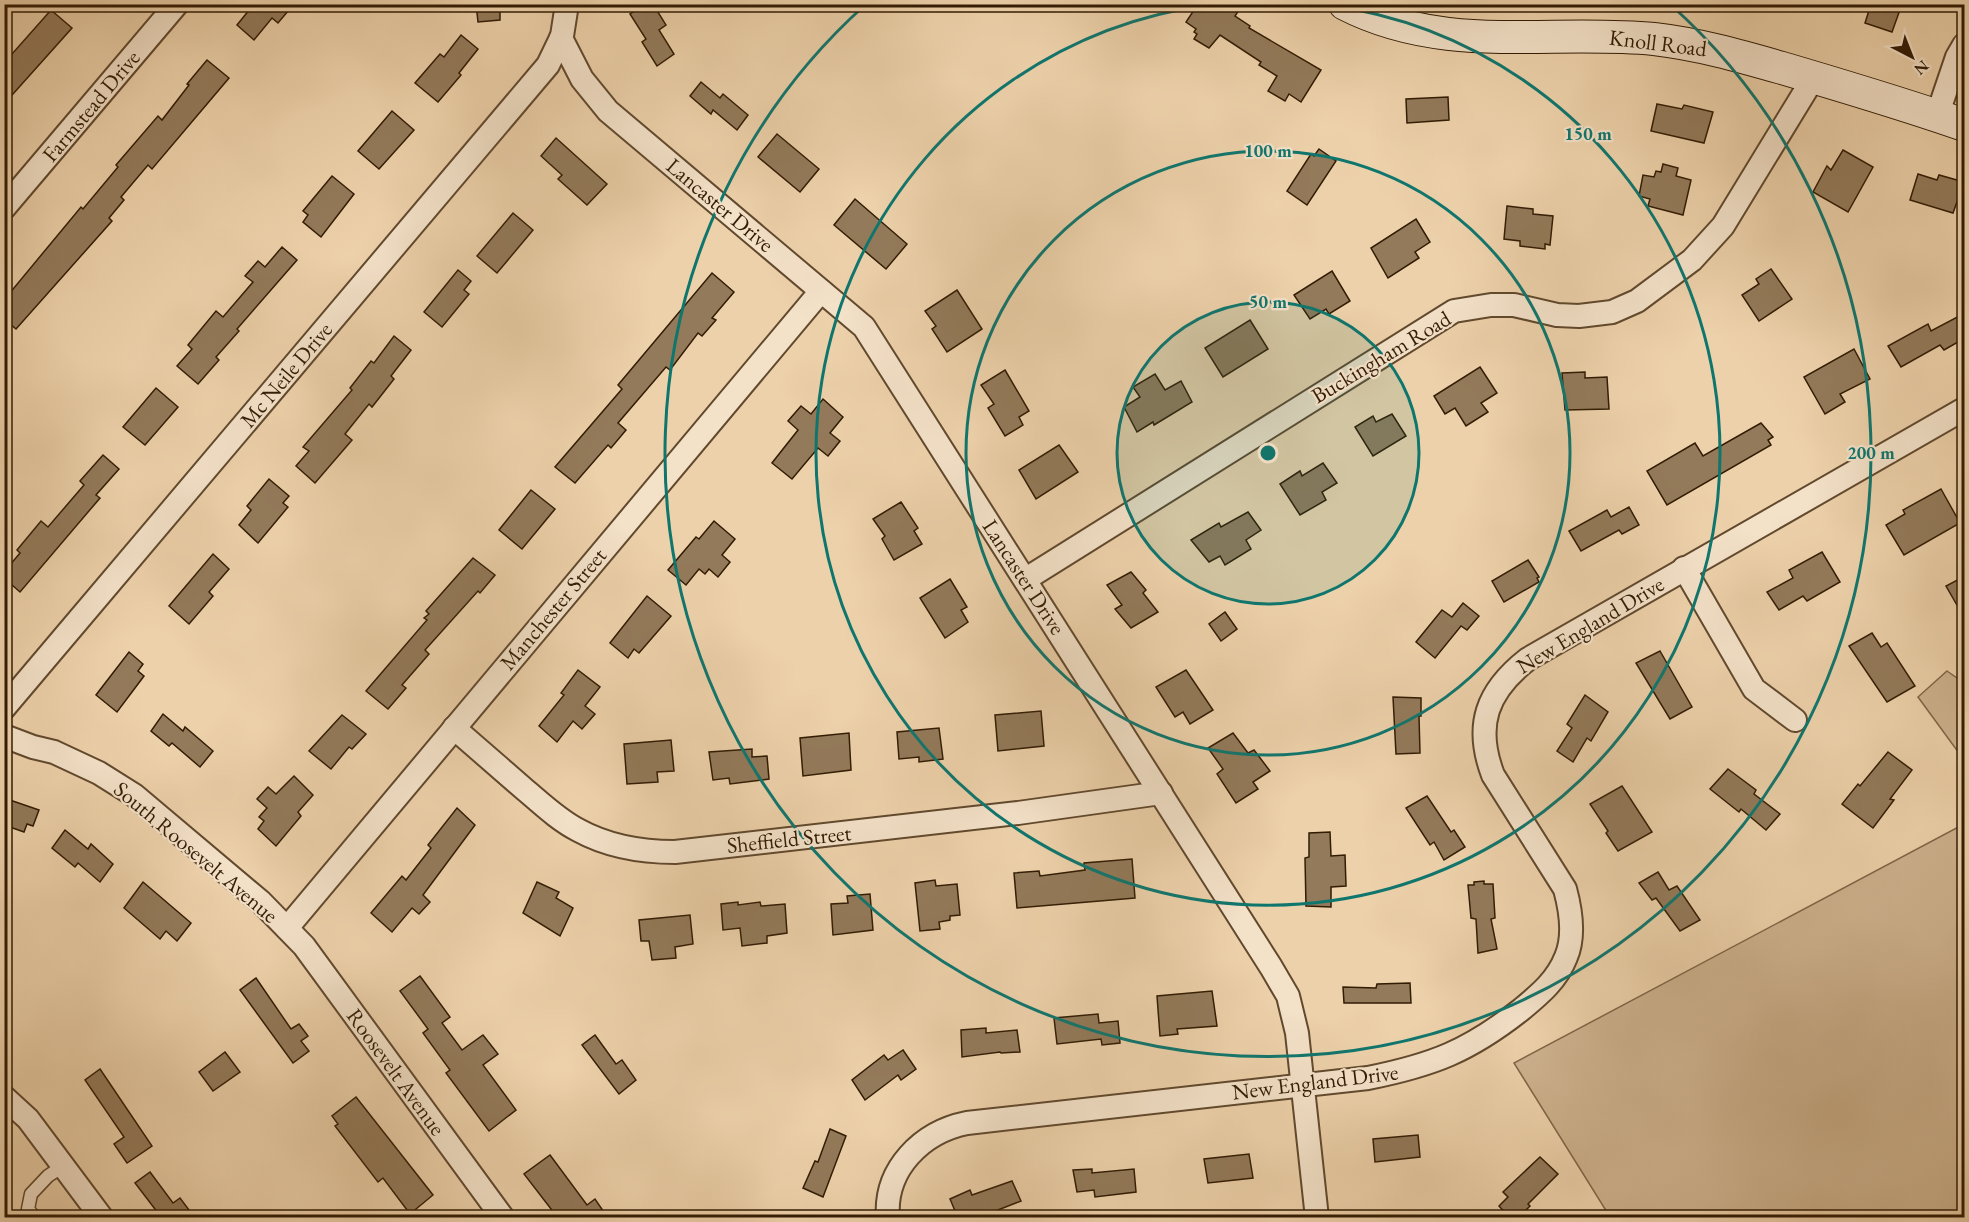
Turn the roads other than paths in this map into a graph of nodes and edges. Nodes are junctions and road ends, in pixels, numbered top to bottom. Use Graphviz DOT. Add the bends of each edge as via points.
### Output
graph roads {
  1 [pos="177,4"];
  2 [pos="567,4"];
  3 [pos="1345,4"];
  4 [pos="561,38"];
  5 [pos="1965,45"];
  6 [pos="1814,77"];
  7 [pos="1951,120"];
  8 [pos="4,208"];
  9 [pos="821,291"];
  10 [pos="1964,410"];
  11 [pos="1684,568"];
  12 [pos="1026,579"];
  13 [pos="4,708"];
  14 [pos="1795,720"];
  15 [pos="454,728"];
  16 [pos="4,736"];
  17 [pos="1161,793"];
  18 [pos="287,928"];
  19 [pos="1303,1085"];
  20 [pos="6,1096"];
  21 [pos="63,1166"];
  22 [pos="35,1218"];
  23 [pos="102,1218"];
  24 [pos="503,1218"];
  25 [pos="888,1218"];
  26 [pos="1317,1218"];
  1 -- 8 [label="street, Farmstead Drive"];
  2 -- 4 [label="street, Mc Neile Drive"];
  3 -- 6 [label="street, Knoll Road" via="1393,23 1431,32 1475,37 1654,39 1709,48"];
  4 -- 9 [label="street, Lancaster Drive" via="582,79 609,111"];
  4 -- 13 [label="street, Mc Neile Drive" via="548,65"];
  5 -- 7 [label="street" via="1957,57"];
  6 -- 7 [label="street, Knoll Road"];
  6 -- 12 [label="street, Buckingham Road" via="1724,226 1692,260 1637,302 1612,312 1578,316 1514,305 1454,311"];
  9 -- 12 [label="street, Lancaster Drive" via="864,327"];
  9 -- 15 [label="street, Manchester Street"];
  10 -- 11 [label="street, New England Drive"];
  11 -- 14 [label="street" via="1755,689"];
  11 -- 19 [label="street, New England Drive" via="1528,659 1501,684 1488,708 1485,746 1494,775 1553,867 1569,902 1570,943 1556,976 1544,991 1500,1026 1448,1056 1409,1070"];
  12 -- 17 [label="street, Lancaster Drive"];
  15 -- 17 [label="street, Sheffield Street" via="556,816 579,831 630,849 658,852 1018,813"];
  15 -- 18 [label="street, Manchester Street"];
  16 -- 18 [label="street, South Roosevelt Avenue" via="54,752 134,795"];
  17 -- 19 [label="street, Lancaster Drive" via="1288,996"];
  18 -- 24 [label="street, Roosevelt Avenue"];
  19 -- 25 [label="street, New England Drive" via="950,1126 926,1139 907,1158 893,1182"];
  19 -- 26 [label="street, Lancaster Drive"];
  20 -- 21 [label="street"];
  21 -- 22 [label="lane" via="31,1194 28,1209"];
  21 -- 23 [label="street"];
}
